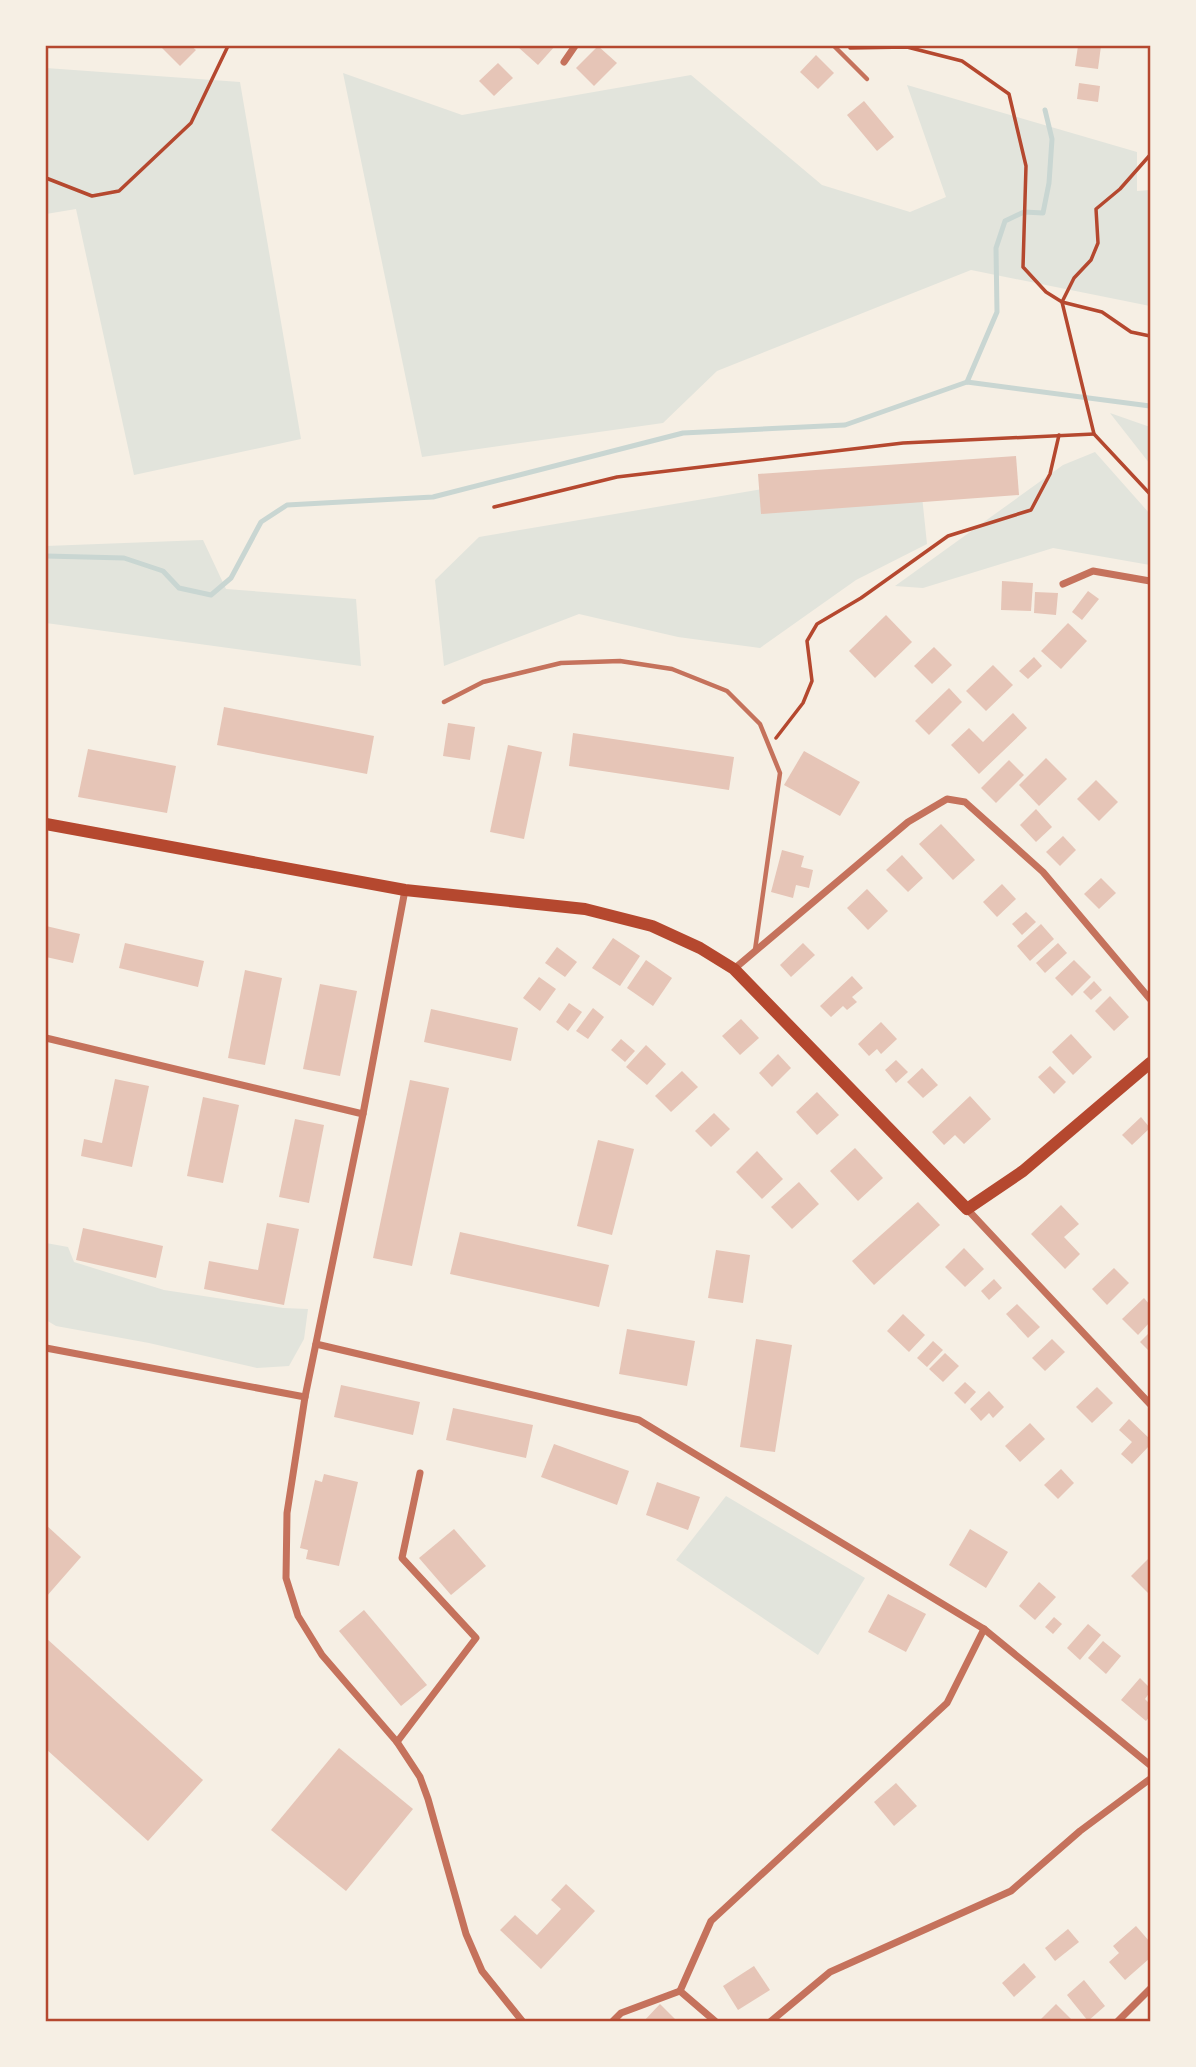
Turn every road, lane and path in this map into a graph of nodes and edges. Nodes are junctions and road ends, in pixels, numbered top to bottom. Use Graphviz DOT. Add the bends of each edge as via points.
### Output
graph roads {
  1 [pos="228,46"];
  2 [pos="575,46"];
  3 [pos="836,47"];
  4 [pos="564,62"];
  5 [pos="867,79"];
  6 [pos="1150,155"];
  7 [pos="46,178"];
  8 [pos="1062,302"];
  9 [pos="1150,337"];
  10 [pos="1094,434"];
  11 [pos="1059,435"];
  12 [pos="1150,494"];
  13 [pos="495,507"];
  14 [pos="1150,581"];
  15 [pos="1063,584"];
  16 [pos="444,702"];
  17 [pos="769,746"];
  18 [pos="46,824"];
  19 [pos="405,890"];
  20 [pos="754,952"];
  21 [pos="734,969"];
  22 [pos="1150,999"];
  23 [pos="46,1038"];
  24 [pos="1150,1063"];
  25 [pos="363,1114"];
  26 [pos="967,1209"];
  27 [pos="317,1344"];
  28 [pos="46,1348"];
  29 [pos="305,1397"];
  30 [pos="1150,1404"];
  31 [pos="420,1473"];
  32 [pos="984,1629"];
  33 [pos="397,1742"];
  34 [pos="1150,1765"];
  35 [pos="1150,1779"];
  36 [pos="1150,1989"];
  37 [pos="680,1991"];
  38 [pos="523,2021"];
  39 [pos="612,2021"];
  40 [pos="716,2021"];
  41 [pos="770,2021"];
  42 [pos="1117,2021"];
  1 -- 7 [label="path" via="191,122 119,191 93,196"];
  2 -- 4 [label="street"];
  3 -- 5 [label="lane"];
  3 -- 8 [label="path" via="907,47 962,61 1009,94 1026,166 1023,268"];
  6 -- 8 [label="path" via="1096,209 1098,243"];
  8 -- 9 [label="path" via="1102,313 1131,332"];
  8 -- 10 [label="path"];
  10 -- 11 [label="path"];
  10 -- 12 [label="path"];
  11 -- 13 [label="path" via="903,443 630,475"];
  11 -- 17 [label="path" via="1050,474 1031,510 948,536 817,624 807,641 812,681 803,703"];
  14 -- 15 [label="street" via="1093,571"];
  16 -- 17 [label="lane" via="483,682 561,663 620,661 672,669 727,691 760,724"];
  17 -- 20 [label="lane" via="780,773"];
  18 -- 19 [label="main road"];
  19 -- 21 [label="main road" via="585,909 653,926"];
  19 -- 25 [label="street"];
  20 -- 21 [label="street"];
  20 -- 22 [label="street" via="908,822 947,799 965,802 1043,872"];
  21 -- 26 [label="main road"];
  23 -- 25 [label="street"];
  24 -- 26 [label="main road" via="1023,1171"];
  25 -- 27 [label="street"];
  26 -- 30 [label="street"];
  27 -- 29 [label="street"];
  27 -- 32 [label="street" via="639,1420"];
  28 -- 29 [label="street"];
  29 -- 33 [label="street" via="287,1513 286,1578 298,1616 322,1655"];
  31 -- 33 [label="street" via="402,1558 477,1638"];
  32 -- 34 [label="street"];
  32 -- 37 [label="street" via="947,1703 711,1921"];
  33 -- 38 [label="street" via="429,1799 466,1934 482,1971"];
  35 -- 41 [label="street" via="1011,1891 830,1972"];
  36 -- 42 [label="street"];
  37 -- 39 [label="street" via="621,2013"];
  37 -- 40 [label="street"];
}
